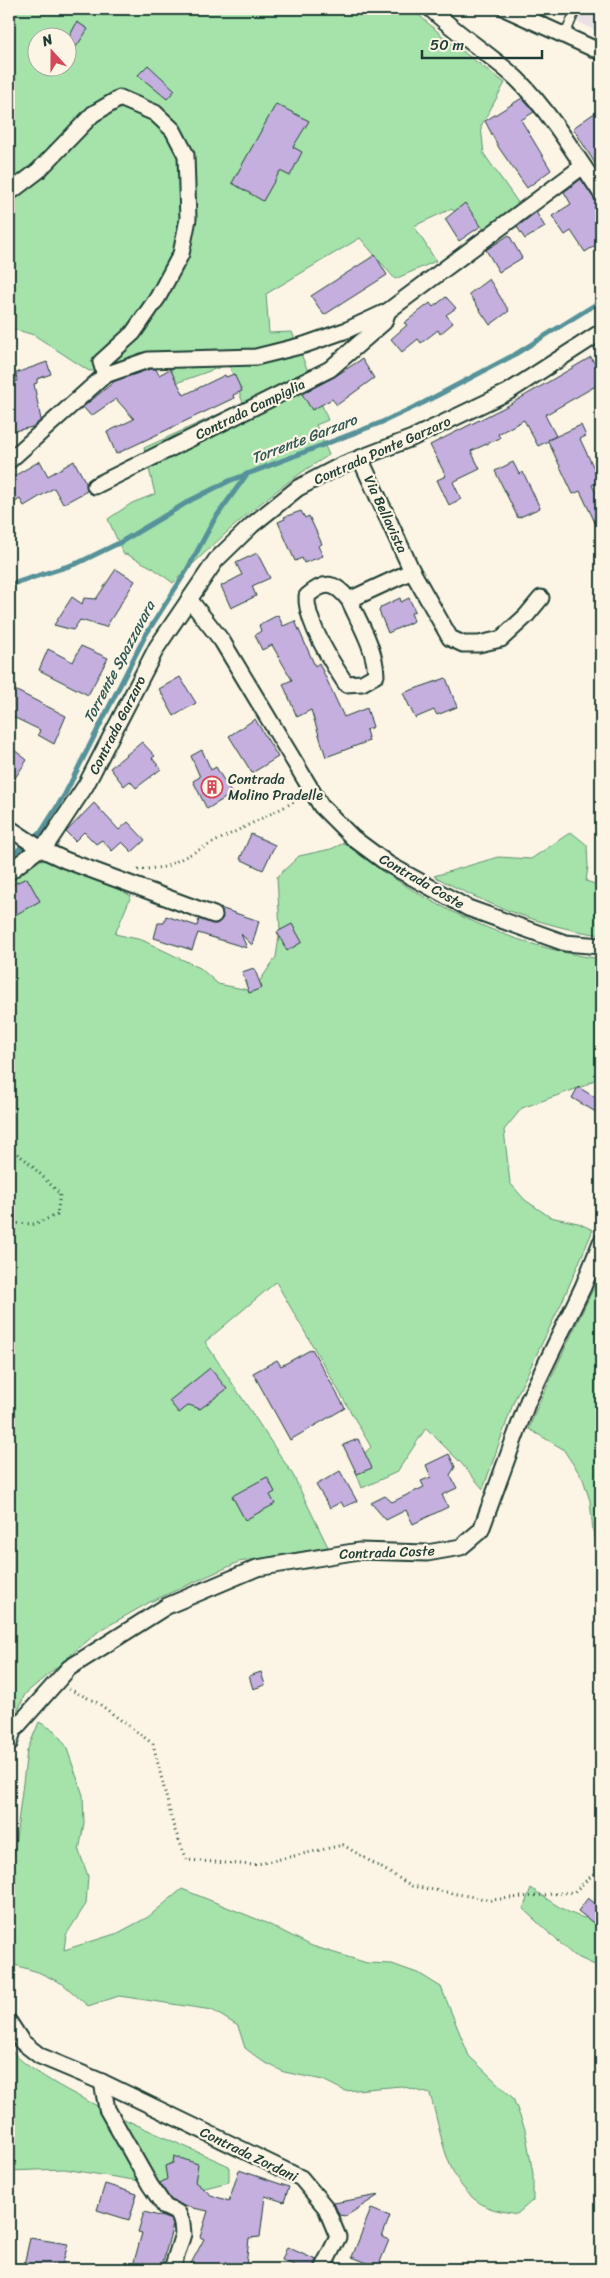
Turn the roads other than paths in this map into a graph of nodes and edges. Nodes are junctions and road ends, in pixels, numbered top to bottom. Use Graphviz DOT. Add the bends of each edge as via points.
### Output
graph roads {
  1 [pos="431,9"];
  2 [pos="506,9"];
  3 [pos="576,9"];
  4 [pos="565,35"];
  5 [pos="601,52"];
  6 [pos="583,166"];
  7 [pos="9,192"];
  8 [pos="601,193"];
  9 [pos="388,312"];
  10 [pos="601,332"];
  11 [pos="105,375"];
  12 [pos="360,458"];
  13 [pos="9,461"];
  14 [pos="95,486"];
  15 [pos="412,571"];
  16 [pos="541,598"];
  17 [pos="189,599"];
  18 [pos="349,600"];
  19 [pos="9,828"];
  20 [pos="41,848"];
  21 [pos="9,872"];
  22 [pos="214,915"];
  23 [pos="601,946"];
  24 [pos="601,1242"];
  25 [pos="9,1744"];
  26 [pos="10,2024"];
  27 [pos="102,2082"];
  28 [pos="172,2269"];
  29 [pos="322,2269"];
  1 -- 6 [label="street" via="516,78 543,109"];
  2 -- 4 [label="street"];
  3 -- 4 [label="lane"];
  4 -- 5 [label="street"];
  6 -- 8 [label="street"];
  6 -- 9 [label="street, Contrada Campiglia"];
  7 -- 11 [label="street" via="38,172 93,114 120,98 155,113 173,130 186,156 188,219 181,254 158,297 133,333 101,362"];
  9 -- 11 [label="street, Contrada Campiglia" via="304,345 256,357 148,360"];
  9 -- 14 [label="street, Contrada Campiglia" via="384,322 330,369"];
  10 -- 12 [label="street, Contrada Ponte Garzaro" via="508,392 412,438"];
  11 -- 13 [label="street"];
  12 -- 15 [label="street, Via Bellavista"];
  12 -- 17 [label="street, Contrada Ponte Garzaro" via="298,488 252,525 216,560"];
  15 -- 16 [label="street, Via Bellavista" via="450,638 463,644 501,639"];
  15 -- 18 [label="street, Via Bellavista"];
  17 -- 20 [label="street, Contrada Garzaro" via="157,646 86,785"];
  17 -- 23 [label="street, Contrada Coste" via="222,641 321,806 353,838 388,864 468,908 565,943"];
  18 -- 18 [label="street" via="339,588 328,585 307,596 306,605 346,684 362,683 376,675 373,652"];
  19 -- 20 [label="street"];
  20 -- 21 [label="street"];
  20 -- 22 [label="street"];
  24 -- 25 [label="street, Contrada Coste" via="528,1401 481,1530 461,1547 427,1553 359,1551 257,1568 167,1606 69,1668 13,1731"];
  26 -- 27 [label="street, Contrada Zordani" via="22,2042 40,2056"];
  27 -- 28 [label="street" via="107,2108 150,2185 164,2207 178,2213 182,2223 183,2234"];
  27 -- 29 [label="street, Contrada Zordani" via="301,2178 326,2208 338,2237"];
}
